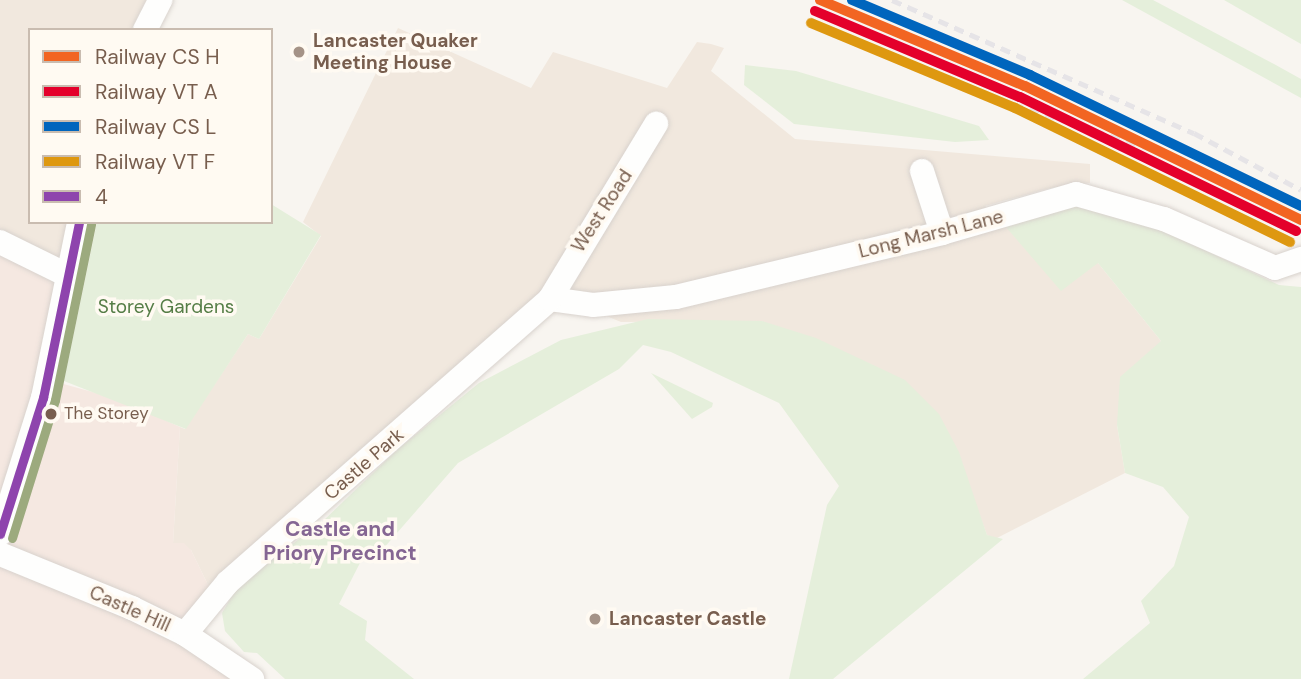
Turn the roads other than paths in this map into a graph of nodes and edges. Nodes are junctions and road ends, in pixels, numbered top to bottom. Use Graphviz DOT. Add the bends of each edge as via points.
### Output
graph roads {
  1 [pos="160,0"];
  2 [pos="146,28"];
  3 [pos="656,124"];
  4 [pos="922,171"];
  5 [pos="79,224"];
  6 [pos="942,233"];
  7 [pos="0,242"];
  8 [pos="1301,260"];
  9 [pos="67,275"];
  10 [pos="550,299"];
  11 [pos="1,529"];
  12 [pos="0,554"];
  13 [pos="184,634"];
  14 [pos="253,679"];
  1 -- 2 [label="street"];
  3 -- 10 [label="street, West Road"];
  4 -- 6 [label="street"];
  5 -- 9 [label="street"];
  6 -- 8 [label="street, Long Marsh Lane" via="1076,194 1164,219 1275,268"];
  6 -- 10 [label="street, Long Marsh Lane" via="676,297 593,305"];
  7 -- 9 [label="street"];
  9 -- 11 [label="street" via="43,398"];
  10 -- 13 [label="street, Castle Park" via="228,582"];
  12 -- 13 [label="street, Castle Hill"];
  13 -- 14 [label="street, Castle Hill"];
}
